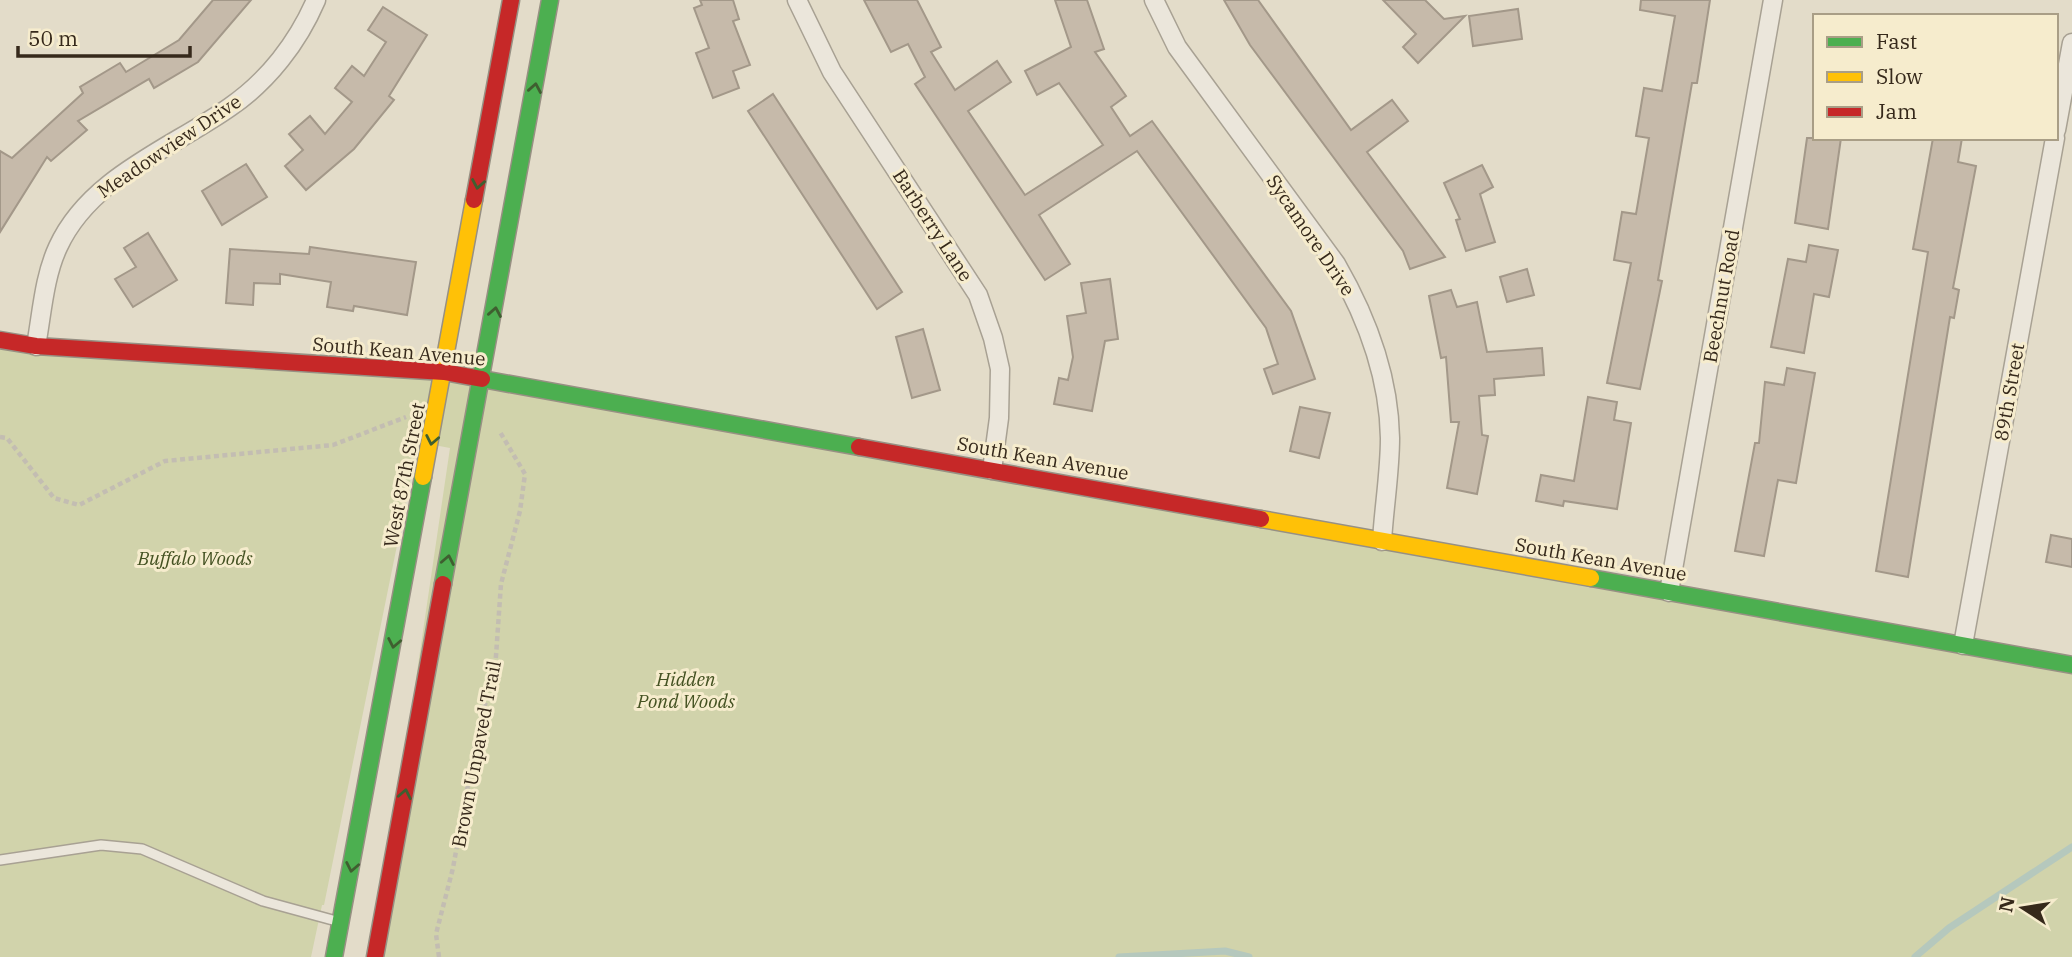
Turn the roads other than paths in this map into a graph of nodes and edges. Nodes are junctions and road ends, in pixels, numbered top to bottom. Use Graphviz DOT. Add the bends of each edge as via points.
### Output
graph roads {
  1 [pos="316,0"];
  2 [pos="511,0"];
  3 [pos="550,0"];
  4 [pos="797,0"];
  5 [pos="1154,0"];
  6 [pos="1773,0"];
  7 [pos="2072,43"];
  8 [pos="2058,119"];
  9 [pos="2055,140"];
  10 [pos="0,340"];
  11 [pos="36,346"];
  12 [pos="444,372"];
  13 [pos="483,379"];
  14 [pos="992,470"];
  15 [pos="1381,541"];
  16 [pos="1668,592"];
  17 [pos="1963,645"];
  18 [pos="2072,665"];
  19 [pos="0,860"];
  20 [pos="341,923"];
  21 [pos="334,957"];
  22 [pos="375,957"];
  1 -- 11 [label="street, Meadowview Drive" via="291,48 250,90 115,180 76,218 48,275"];
  2 -- 12 [label="street, West 87th Street, one-way"];
  13 -- 3 [label="street, one-way"];
  4 -- 14 [label="street, Barberry Lane" via="832,72 978,295 1000,369"];
  5 -- 15 [label="street, Sycamore Drive" via="1177,47 1336,264 1373,341 1389,425"];
  6 -- 16 [label="street, Beechnut Road"];
  7 -- 8 [label="street"];
  9 -- 17 [label="street, 89th Street"];
  10 -- 11 [label="street, South Kean Avenue"];
  11 -- 12 [label="street, South Kean Avenue"];
  12 -- 13 [label="street, South Kean Avenue"];
  12 -- 20 [label="street, West 87th Street, one-way"];
  13 -- 14 [label="street, South Kean Avenue"];
  22 -- 13 [label="street, one-way"];
  14 -- 15 [label="street, South Kean Avenue"];
  15 -- 16 [label="street, South Kean Avenue"];
  16 -- 17 [label="street, South Kean Avenue"];
  17 -- 18 [label="street, South Kean Avenue"];
  19 -- 20 [label="lane" via="101,845 142,849 263,901"];
  20 -- 21 [label="street, West 87th Street"];
}
